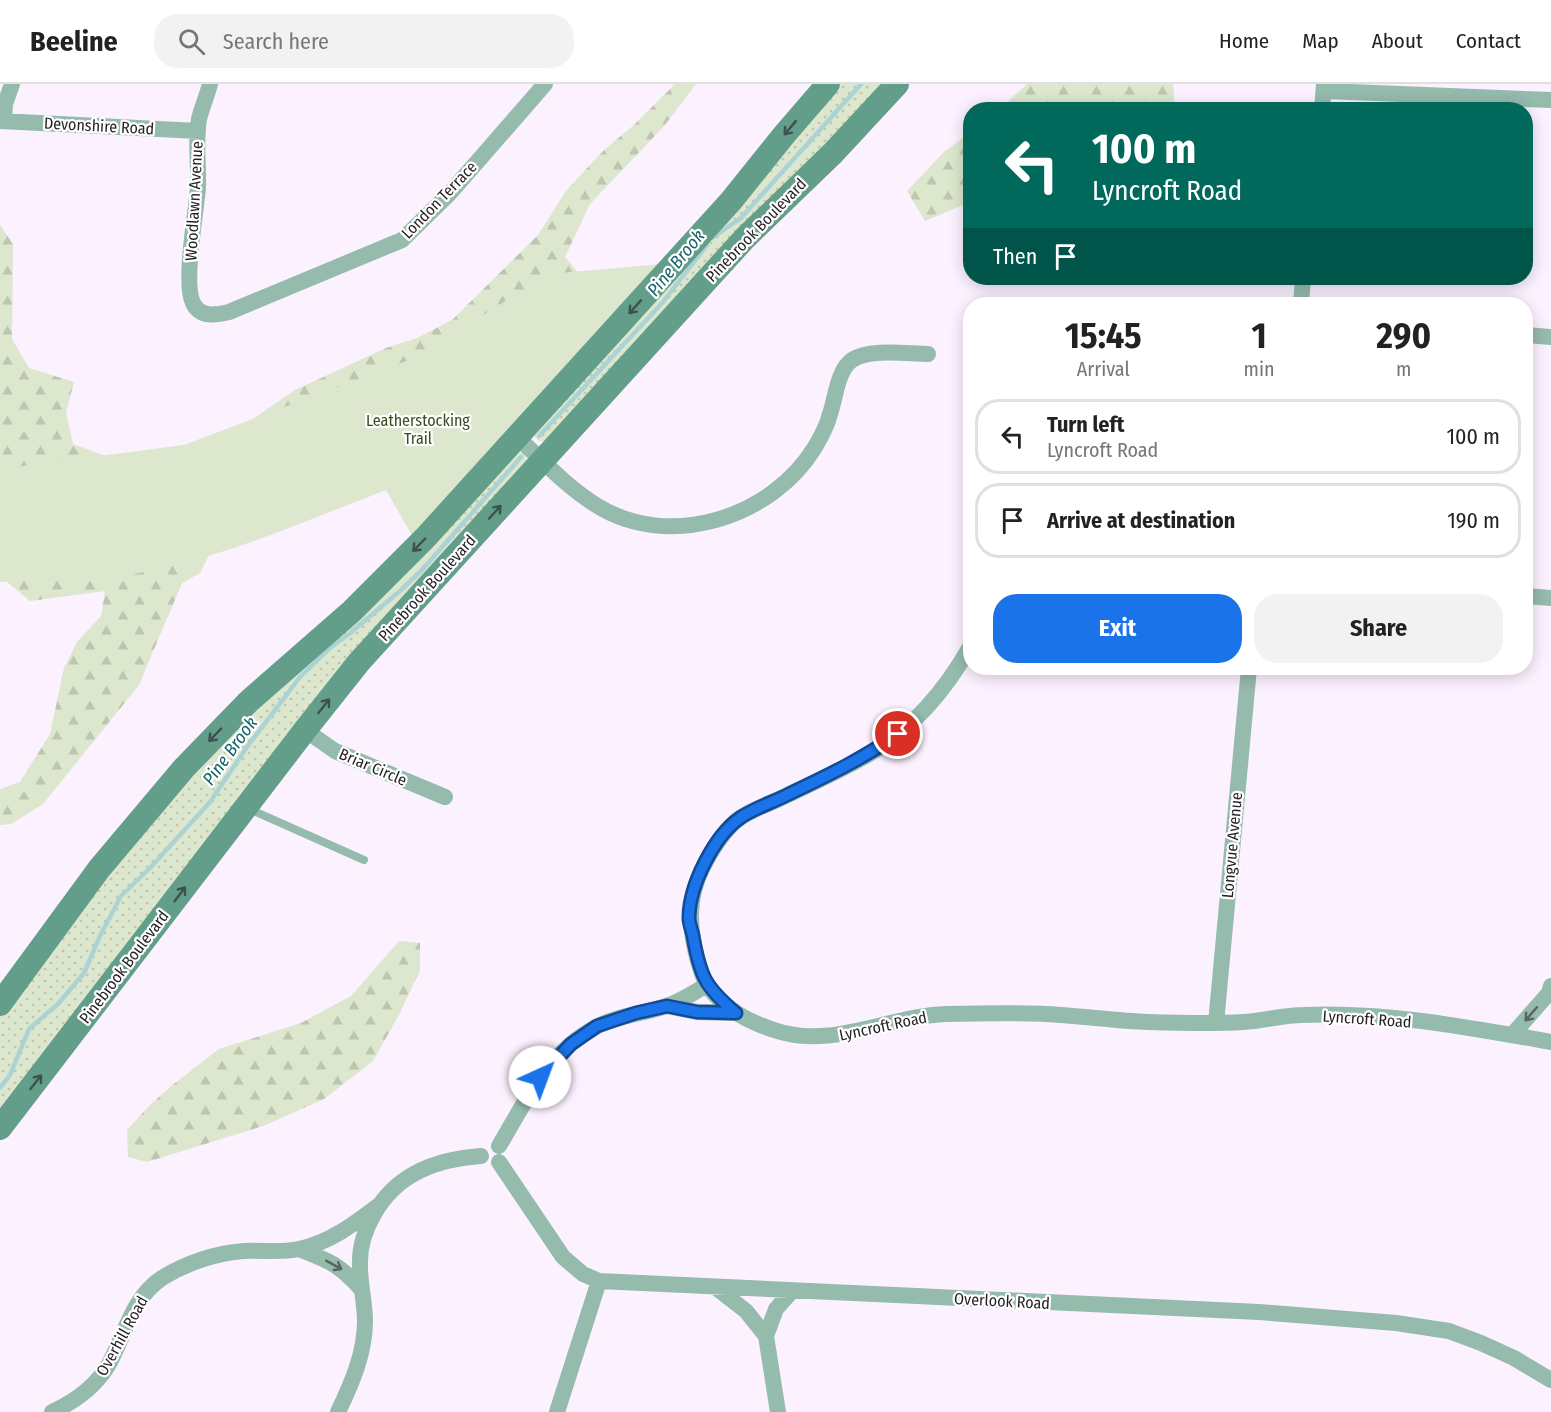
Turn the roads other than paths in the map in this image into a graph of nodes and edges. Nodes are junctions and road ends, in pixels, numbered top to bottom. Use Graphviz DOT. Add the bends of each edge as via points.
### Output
graph roads {
  1 [pos="12,84"];
  2 [pos="210,84"];
  3 [pos="545,84"];
  4 [pos="828,84"];
  5 [pos="897,84"];
  6 [pos="1324,87"];
  7 [pos="1551,100"];
  8 [pos="1323,102"];
  9 [pos="2,121"];
  10 [pos="198,131"];
  11 [pos="206,313"];
  12 [pos="1533,336"];
  13 [pos="1551,337"];
  14 [pos="928,354"];
  15 [pos="517,437"];
  16 [pos="542,460"];
  17 [pos="1533,597"];
  18 [pos="1551,598"];
  19 [pos="963,660"];
  20 [pos="1248,675"];
  21 [pos="305,730"];
  22 [pos="445,797"];
  23 [pos="245,808"];
  24 [pos="364,860"];
  25 [pos="707,985"];
  26 [pos="1550,995"];
  27 [pos="0,1003"];
  28 [pos="667,1006"];
  29 [pos="736,1013"];
  30 [pos="1216,1023"];
  31 [pos="1512,1035"];
  32 [pos="1551,1042"];
  33 [pos="0,1128"];
  34 [pos="499,1154"];
  35 [pos="379,1205"];
  36 [pos="299,1249"];
  37 [pos="599,1281"];
  38 [pos="715,1287"];
  39 [pos="362,1290"];
  40 [pos="792,1291"];
  41 [pos="766,1336"];
  42 [pos="1551,1380"];
  43 [pos="52,1412"];
  44 [pos="338,1412"];
  45 [pos="557,1412"];
  46 [pos="778,1412"];
  1 -- 9 [label="street"];
  2 -- 10 [label="street, Woodlawn Avenue"];
  3 -- 11 [label="street, London Terrace" via="450,193 402,240 229,312 211,316"];
  4 -- 15 [label="street, one-way" via="726,208"];
  5 -- 16 [label="street, Pinebrook Boulevard" via="745,238"];
  6 -- 7 [label="street"];
  6 -- 8 [label="street"];
  9 -- 10 [label="street, Devonshire Road"];
  10 -- 11 [label="street, Woodlawn Avenue" via="198,187 189,282 192,302"];
  12 -- 13 [label="street"];
  14 -- 16 [label="street" via="868,354 853,360 841,375 824,429 805,463 764,500 711,521 677,527 652,526 623,518 597,506"];
  15 -- 16 [label="street"];
  15 -- 27 [label="street, one-way" via="387,577 248,702 184,768 99,869"];
  21 -- 16 [label="street, Pinebrook Boulevard, one-way" via="385,633"];
  17 -- 18 [label="street"];
  19 -- 25 [label="street, Lyncroft Road" via="938,696 876,750 740,818 723,834 694,887 689,918"];
  20 -- 30 [label="street, Longvue Avenue"];
  21 -- 22 [label="street, Briar Circle" via="335,751"];
  21 -- 23 [label="street, Pinebrook Boulevard"];
  23 -- 24 [label="lane"];
  33 -- 23 [label="street, Pinebrook Boulevard, one-way"];
  25 -- 28 [label="street"];
  25 -- 29 [label="street, Lyncroft Road"];
  26 -- 31 [label="street, one-way"];
  28 -- 29 [label="street"];
  28 -- 34 [label="street" via="597,1026 571,1044 540,1077"];
  29 -- 30 [label="street, Lyncroft Road" via="777,1032 804,1038 828,1037 944,1014 1058,1014"];
  30 -- 31 [label="street, Lyncroft Road" via="1302,1014 1369,1017"];
  31 -- 32 [label="street, Lyncroft Road"];
  34 -- 35 [label="street" via="490,1165 481,1156 419,1169 403,1179"];
  34 -- 37 [label="street, Overlook Road" via="563,1257 583,1274"];
  35 -- 36 [label="street, Overhill Road" via="348,1229"];
  35 -- 39 [label="street" via="363,1241"];
  36 -- 39 [label="street, Overhill Road, one-way" via="345,1270"];
  36 -- 43 [label="street, Overhill Road" via="215,1256 165,1277 148,1289 136,1305 99,1379 73,1401"];
  37 -- 38 [label="street, Overlook Road"];
  37 -- 45 [label="street"];
  38 -- 40 [label="street, Overlook Road"];
  38 -- 41 [label="street" via="746,1311"];
  39 -- 44 [label="street" via="365,1321 361,1353"];
  40 -- 41 [label="street" via="776,1309"];
  40 -- 42 [label="street, Overlook Road" via="1259,1312 1396,1323 1449,1331 1482,1343"];
  41 -- 46 [label="street"];
}
